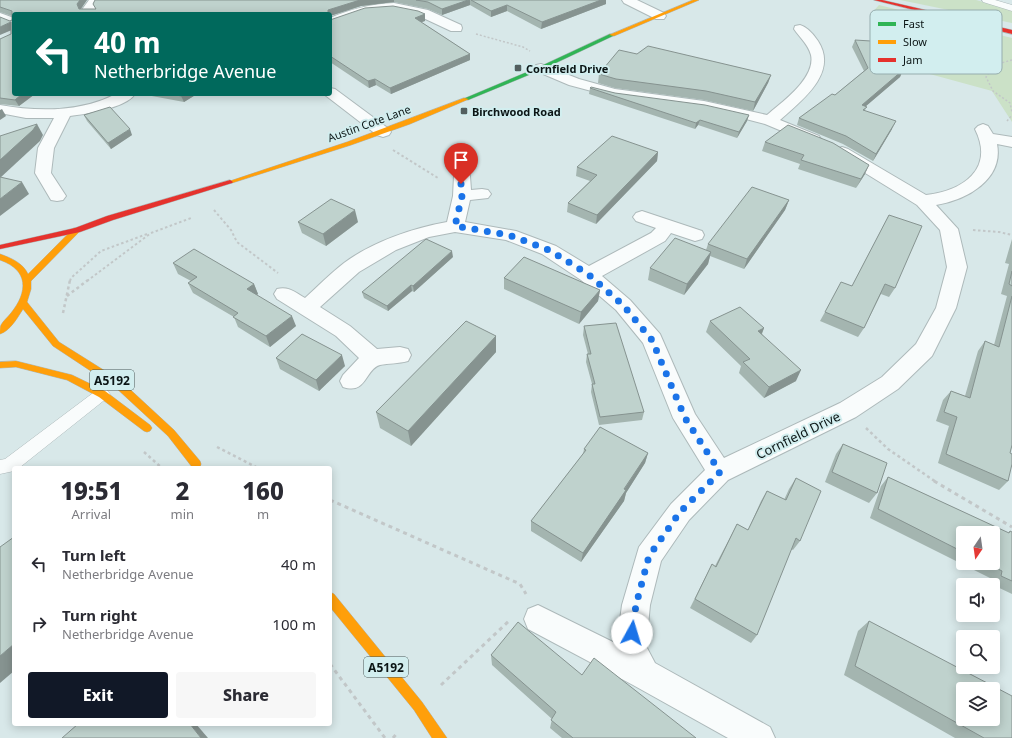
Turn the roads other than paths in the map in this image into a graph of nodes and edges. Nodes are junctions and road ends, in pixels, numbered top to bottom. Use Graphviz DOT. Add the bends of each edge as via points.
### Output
graph roads {
  1 [pos="95,0"];
  2 [pos="381,0"];
  3 [pos="628,0"];
  4 [pos="697,0"];
  5 [pos="876,0"];
  6 [pos="986,0"];
  7 [pos="1012,8"];
  8 [pos="918,10"];
  9 [pos="89,12"];
  10 [pos="660,16"];
  11 [pos="0,17"];
  12 [pos="12,21"];
  13 [pos="332,21"];
  14 [pos="456,28"];
  15 [pos="1002,30"];
  16 [pos="1012,32"];
  17 [pos="809,34"];
  18 [pos="545,65"];
  19 [pos="332,94"];
  20 [pos="124,96"];
  21 [pos="0,109"];
  22 [pos="65,112"];
  23 [pos="770,121"];
  24 [pos="383,132"];
  25 [pos="1012,142"];
  26 [pos="482,194"];
  27 [pos="57,196"];
  28 [pos="923,201"];
  29 [pos="642,217"];
  30 [pos="455,226"];
  31 [pos="667,227"];
  32 [pos="77,230"];
  33 [pos="695,235"];
  34 [pos="0,247"];
  35 [pos="0,257"];
  36 [pos="588,274"];
  37 [pos="28,279"];
  38 [pos="284,294"];
  39 [pos="24,304"];
  40 [pos="307,307"];
  41 [pos="0,331"];
  42 [pos="400,355"];
  43 [pos="372,358"];
  44 [pos="0,365"];
  45 [pos="351,381"];
  46 [pos="102,394"];
  47 [pos="152,431"];
  48 [pos="165,441"];
  49 [pos="198,466"];
  50 [pos="0,467"];
  51 [pos="720,472"];
  52 [pos="332,600"];
  53 [pos="538,619"];
  54 [pos="644,674"];
  55 [pos="440,738"];
  56 [pos="759,738"];
  1 -- 9 [label="street"];
  2 -- 13 [label="street" via="360,6"];
  2 -- 14 [label="street" via="405,4 430,13"];
  3 -- 10 [label="street"];
  4 -- 10 [label="main road, Austin Cote Lane"];
  5 -- 8 [label="main road"];
  6 -- 7 [label="lane"];
  10 -- 18 [label="main road, Austin Cote Lane"];
  11 -- 12 [label="street"];
  15 -- 16 [label="main road"];
  17 -- 23 [label="street" via="816,46 818,70 809,83"];
  18 -- 23 [label="street" via="574,82 614,93 704,105"];
  18 -- 24 [label="main road, Austin Cote Lane"];
  19 -- 24 [label="street"];
  20 -- 22 [label="street" via="108,104"];
  21 -- 22 [label="street" via="15,112"];
  22 -- 27 [label="street" via="46,148 43,173"];
  23 -- 28 [label="street" via="836,148"];
  24 -- 32 [label="main road, Austin Cote Lane" via="269,171"];
  25 -- 28 [label="street" via="986,133 992,151 987,170 970,186 949,197"];
  26 -- 30 [label="street" via="462,186"];
  28 -- 51 [label="street, Cornfield Drive" via="949,229 957,267 946,308 924,350 890,383 848,410"];
  29 -- 31 [label="street"];
  30 -- 36 [label="street" via="509,235 549,250"];
  30 -- 40 [label="street" via="425,232 389,246 352,267"];
  31 -- 33 [label="street"];
  31 -- 36 [label="street" via="658,236"];
  32 -- 34 [label="main road, Austin Cote Lane"];
  32 -- 37 [label="main road, Austin Cote Lane"];
  35 -- 37 [label="main road" via="21,268"];
  36 -- 51 [label="street" via="623,305 652,340 685,418"];
  37 -- 39 [label="main road"];
  38 -- 40 [label="street"];
  39 -- 41 [label="main road" via="10,323"];
  39 -- 49 [label="main road, A5192" via="56,344 118,384 171,433"];
  40 -- 43 [label="street" via="343,331"];
  42 -- 43 [label="street"];
  43 -- 45 [label="street"];
  44 -- 46 [label="main road, A5192" via="16,364 69,378"];
  46 -- 47 [label="main road, A5192"];
  46 -- 50 [label="lane" via="9,466"];
  48 -- 49 [label="main road, A5192"];
  51 -- 54 [label="street, Cornfield Drive" via="680,512 649,556 636,605 631,647"];
  52 -- 55 [label="main road, A5192" via="418,706"];
  53 -- 54 [label="street"];
  54 -- 56 [label="street"];
}
